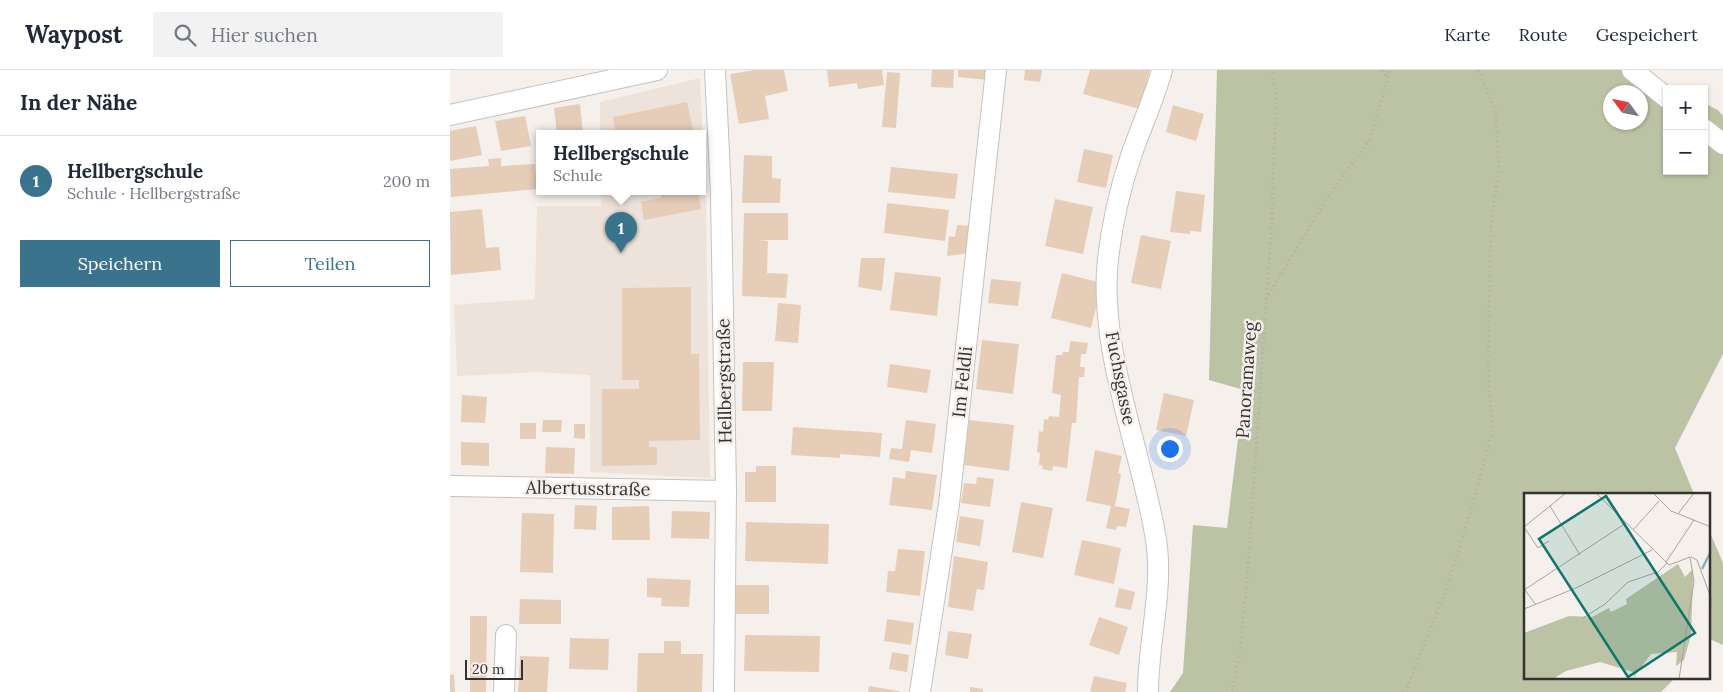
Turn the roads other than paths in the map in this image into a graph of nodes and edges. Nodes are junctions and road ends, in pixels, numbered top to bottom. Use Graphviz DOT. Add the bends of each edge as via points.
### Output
graph roads {
  1 [pos="658,70"];
  2 [pos="715,70"];
  3 [pos="996,70"];
  4 [pos="1162,70"];
  5 [pos="1632,70"];
  6 [pos="1663,95"];
  7 [pos="450,115"];
  8 [pos="1706,130"];
  9 [pos="1723,144"];
  10 [pos="450,486"];
  11 [pos="726,491"];
  12 [pos="506,635"];
  13 [pos="504,692"];
  14 [pos="724,692"];
  15 [pos="920,692"];
  16 [pos="1148,692"];
  1 -- 7 [label="street"];
  2 -- 11 [label="street, Hellbergstraße" via="721,194"];
  3 -- 15 [label="street, Im Feldli" via="949,504"];
  4 -- 16 [label="street, Fuchsgasse" via="1117,200 1108,260 1107,294 1115,361 1156,534 1158,566"];
  5 -- 6 [label="street"];
  8 -- 9 [label="street"];
  10 -- 11 [label="street, Albertusstraße"];
  11 -- 14 [label="street, Hellbergstraße"];
  12 -- 13 [label="street"];
}
